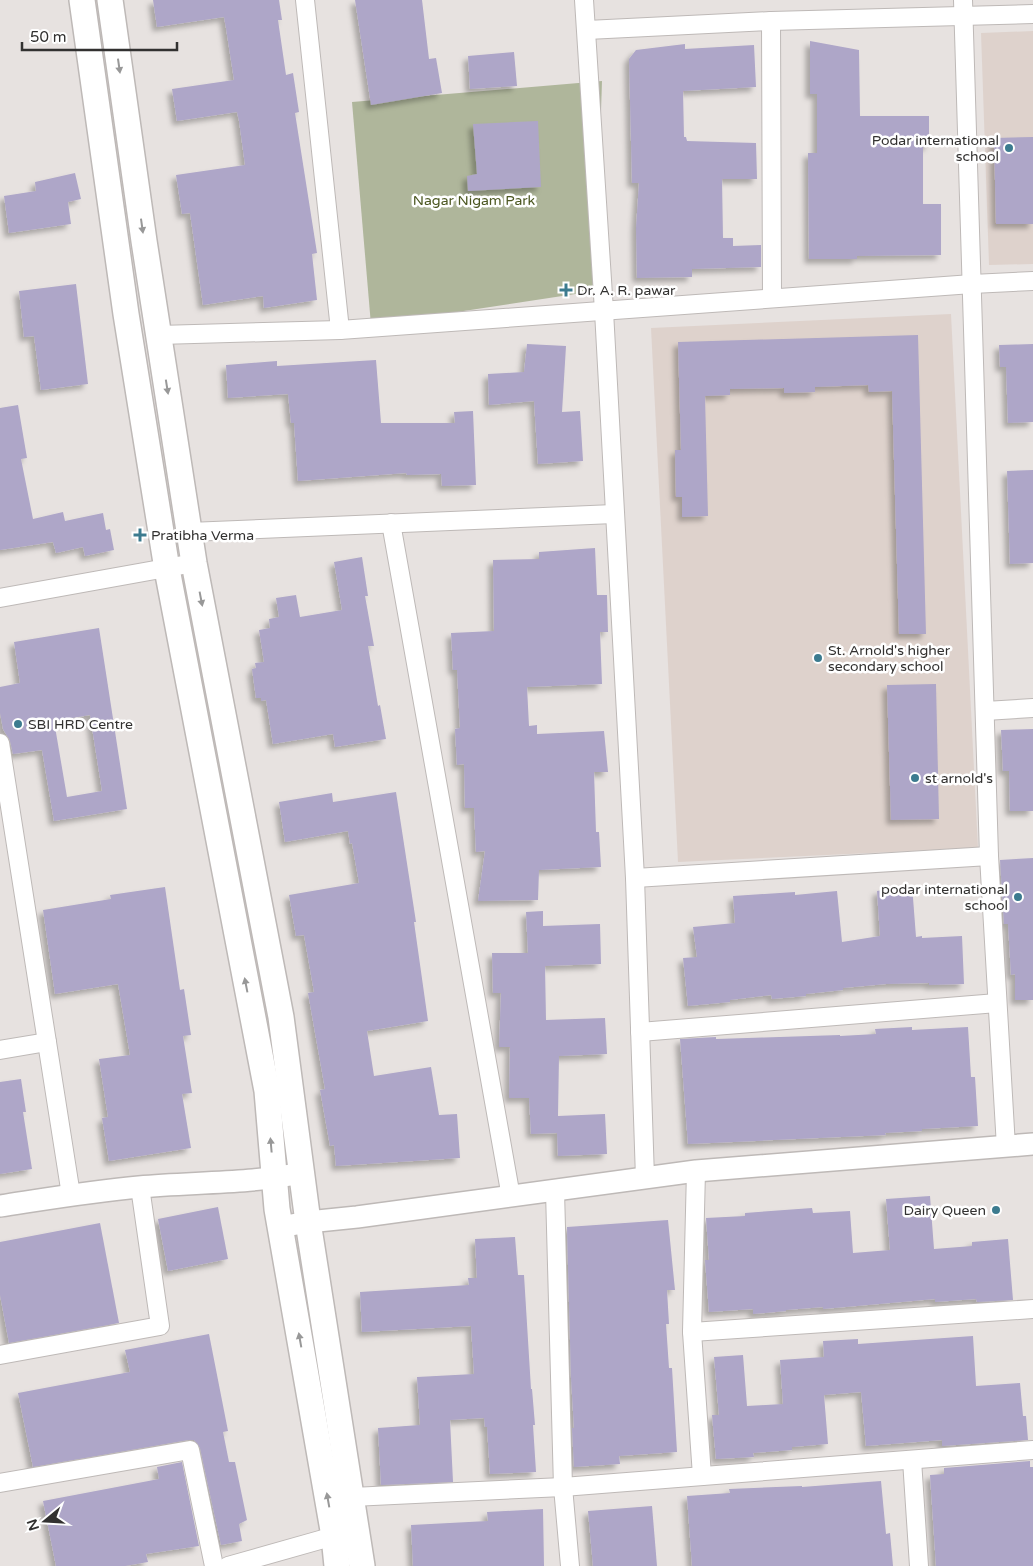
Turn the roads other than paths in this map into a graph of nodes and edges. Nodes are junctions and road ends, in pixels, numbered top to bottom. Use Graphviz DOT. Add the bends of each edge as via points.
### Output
graph roads {
  1 [pos="82,0"];
  2 [pos="110,0"];
  3 [pos="305,0"];
  4 [pos="584,0"];
  5 [pos="964,8"];
  6 [pos="1033,14"];
  7 [pos="771,21"];
  8 [pos="587,30"];
  9 [pos="1033,281"];
  10 [pos="972,284"];
  11 [pos="772,298"];
  12 [pos="604,311"];
  13 [pos="340,330"];
  14 [pos="159,335"];
  15 [pos="614,514"];
  16 [pos="391,523"];
  17 [pos="189,532"];
  18 [pos="194,564"];
  19 [pos="167,569"];
  20 [pos="0,598"];
  21 [pos="1033,708"];
  22 [pos="985,711"];
  23 [pos="0,743"];
  24 [pos="988,856"];
  25 [pos="635,878"];
  26 [pos="997,1003"];
  27 [pos="640,1032"];
  28 [pos="47,1042"];
  29 [pos="0,1050"];
  30 [pos="1033,1144"];
  31 [pos="1006,1147"];
  32 [pos="696,1171"];
  33 [pos="302,1173"];
  34 [pos="645,1178"];
  35 [pos="274,1179"];
  36 [pos="140,1186"];
  37 [pos="555,1191"];
  38 [pos="70,1195"];
  39 [pos="511,1197"];
  40 [pos="0,1206"];
  41 [pos="308,1222"];
  42 [pos="280,1227"];
  43 [pos="1033,1310"];
  44 [pos="692,1332"];
  45 [pos="0,1355"];
  46 [pos="1033,1450"];
  47 [pos="912,1460"];
  48 [pos="702,1476"];
  49 [pos="0,1483"];
  50 [pos="563,1487"];
  51 [pos="352,1497"];
  52 [pos="334,1536"];
  53 [pos="214,1566"];
  54 [pos="228,1566"];
  55 [pos="337,1566"];
  56 [pos="362,1566"];
  57 [pos="570,1566"];
  58 [pos="919,1566"];
  1 -- 19 [label="main road"];
  2 -- 14 [label="main road, one-way"];
  3 -- 13 [label="street"];
  4 -- 8 [label="street"];
  5 -- 6 [label="street"];
  5 -- 7 [label="street"];
  5 -- 10 [label="street"];
  7 -- 8 [label="street"];
  7 -- 11 [label="street"];
  8 -- 12 [label="street"];
  9 -- 10 [label="street"];
  10 -- 11 [label="street"];
  10 -- 22 [label="street"];
  11 -- 12 [label="street"];
  12 -- 13 [label="street"];
  12 -- 15 [label="street"];
  13 -- 14 [label="street"];
  14 -- 17 [label="main road, one-way"];
  15 -- 16 [label="street"];
  15 -- 25 [label="street"];
  16 -- 17 [label="street"];
  16 -- 39 [label="street"];
  17 -- 18 [label="main road"];
  18 -- 19 [label="street"];
  18 -- 33 [label="main road, one-way" via="281,1017"];
  19 -- 20 [label="street"];
  35 -- 19 [label="main road, one-way" via="266,1091"];
  21 -- 22 [label="street"];
  22 -- 24 [label="street"];
  23 -- 28 [label="street"];
  24 -- 25 [label="street"];
  24 -- 26 [label="street"];
  25 -- 27 [label="street"];
  26 -- 27 [label="street"];
  26 -- 31 [label="street"];
  27 -- 34 [label="street"];
  28 -- 29 [label="street"];
  28 -- 38 [label="street"];
  30 -- 31 [label="street"];
  31 -- 32 [label="street"];
  32 -- 34 [label="street"];
  32 -- 44 [label="street"];
  33 -- 35 [label="street"];
  33 -- 41 [label="main road"];
  34 -- 37 [label="street"];
  35 -- 36 [label="street"];
  35 -- 42 [label="main road"];
  36 -- 38 [label="street"];
  36 -- 45 [label="street" via="160,1326"];
  37 -- 39 [label="street"];
  37 -- 50 [label="street"];
  38 -- 40 [label="street"];
  39 -- 41 [label="street"];
  41 -- 42 [label="street"];
  41 -- 51 [label="main road"];
  52 -- 42 [label="main road, one-way"];
  43 -- 44 [label="street"];
  44 -- 48 [label="street"];
  46 -- 47 [label="street"];
  47 -- 48 [label="street"];
  47 -- 58 [label="street"];
  48 -- 50 [label="street"];
  49 -- 53 [label="street" via="190,1450"];
  50 -- 51 [label="street"];
  50 -- 57 [label="street"];
  51 -- 56 [label="main road"];
  52 -- 54 [label="street"];
  52 -- 55 [label="main road"];
}
